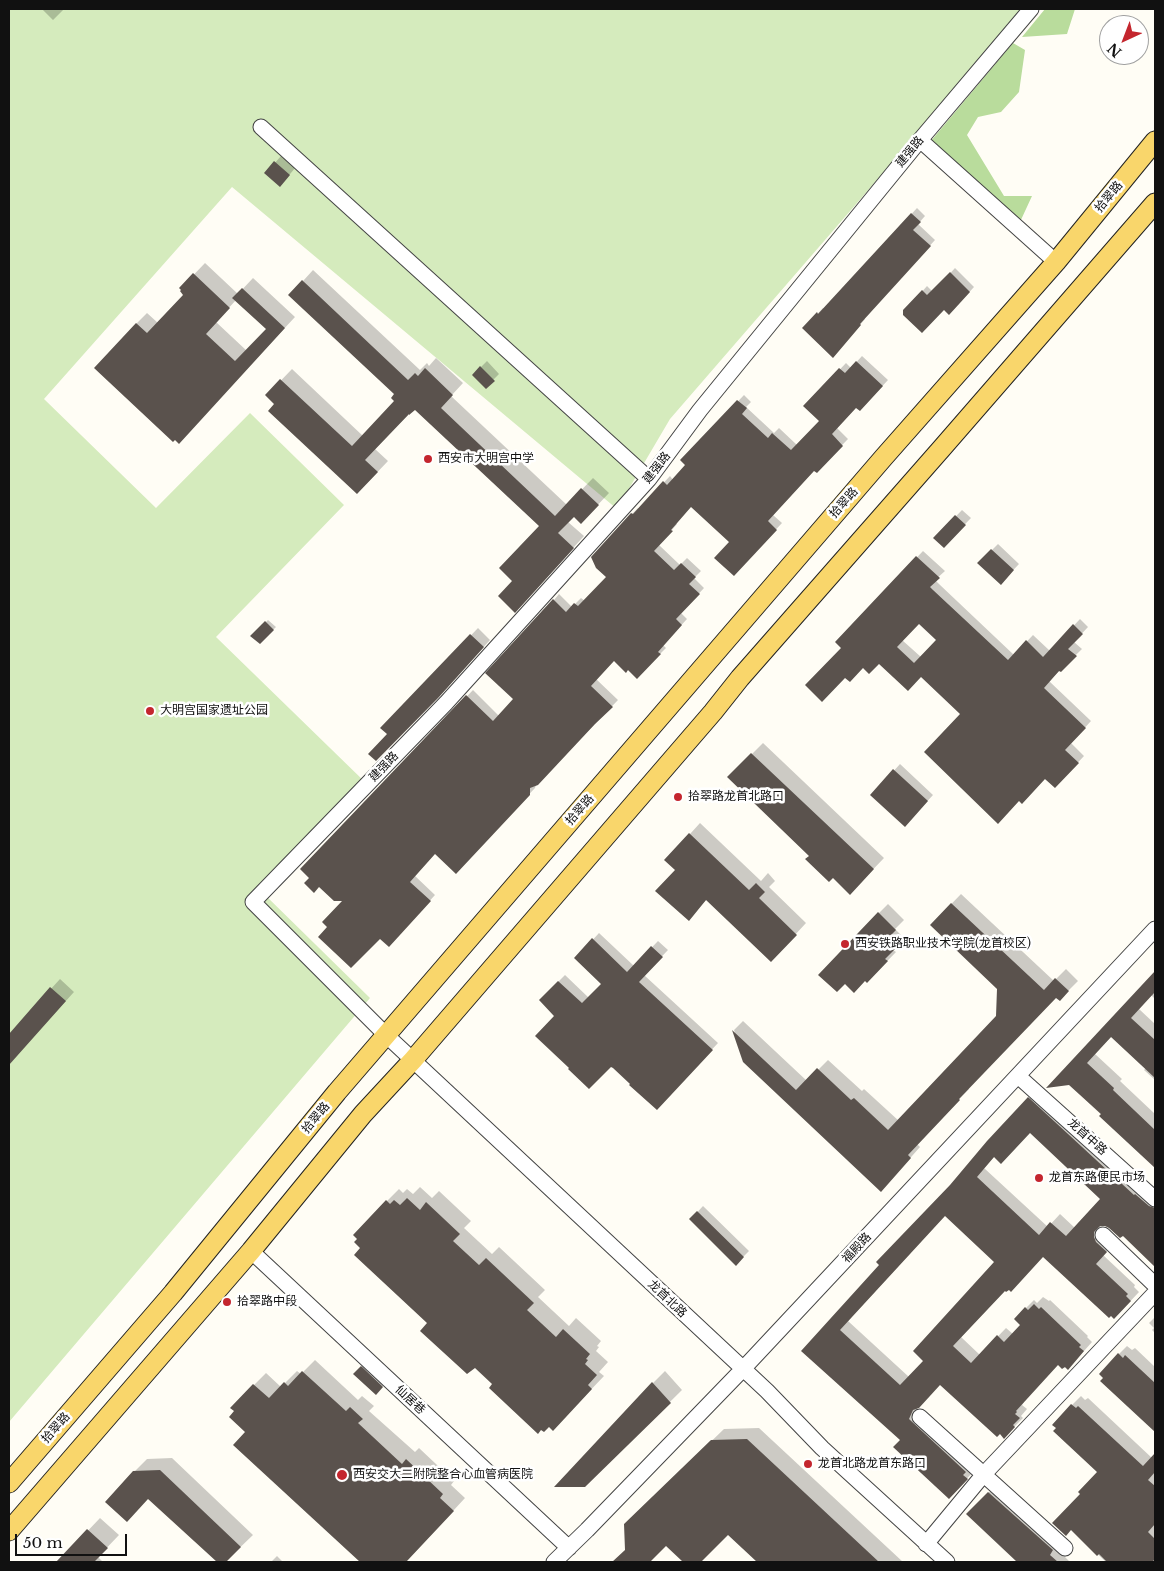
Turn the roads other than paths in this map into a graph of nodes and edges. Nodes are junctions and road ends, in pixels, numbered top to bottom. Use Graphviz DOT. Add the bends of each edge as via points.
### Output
graph roads {
  1 [pos="1031,9"];
  2 [pos="261,127"];
  3 [pos="920,140"];
  4 [pos="1155,141"];
  5 [pos="1155,203"];
  6 [pos="1056,262"];
  7 [pos="649,480"];
  8 [pos="253,902"];
  9 [pos="1155,929"];
  10 [pos="386,1035"];
  11 [pos="413,1060"];
  12 [pos="1018,1076"];
  13 [pos="1155,1199"];
  14 [pos="1102,1236"];
  15 [pos="251,1251"];
  16 [pos="1155,1285"];
  17 [pos="1155,1293"];
  18 [pos="742,1370"];
  19 [pos="920,1417"];
  20 [pos="984,1474"];
  21 [pos="9,1483"];
  22 [pos="9,1531"];
  23 [pos="926,1544"];
  24 [pos="569,1548"];
  25 [pos="1065,1548"];
  26 [pos="554,1562"];
  27 [pos="947,1562"];
  1 -- 3 [label="street, 建强路"];
  2 -- 7 [label="street"];
  3 -- 6 [label="street"];
  3 -- 7 [label="street, 建强路" via="700,410"];
  4 -- 6 [label="main road, 拾翠路"];
  5 -- 11 [label="main road" via="740,678"];
  6 -- 10 [label="main road, 拾翠路"];
  7 -- 8 [label="street, 建强路" via="446,703"];
  8 -- 10 [label="street, 龙首北路"];
  9 -- 12 [label="street, 福殿路"];
  10 -- 11 [label="street, 龙首北路"];
  10 -- 21 [label="main road, 拾翠路" via="173,1293"];
  11 -- 15 [label="main road" via="363,1114"];
  11 -- 18 [label="street, 龙首北路"];
  12 -- 13 [label="street, 龙首中路"];
  12 -- 18 [label="street, 福殿路"];
  14 -- 16 [label="street"];
  15 -- 22 [label="main road"];
  15 -- 24 [label="street, 仙居巷"];
  17 -- 20 [label="street"];
  18 -- 23 [label="street, 龙首北路"];
  18 -- 24 [label="street, 福殿路"];
  19 -- 20 [label="street"];
  20 -- 23 [label="street"];
  20 -- 25 [label="street"];
  23 -- 27 [label="street, 龙首北路"];
  24 -- 26 [label="street, 福殿路"];
}
